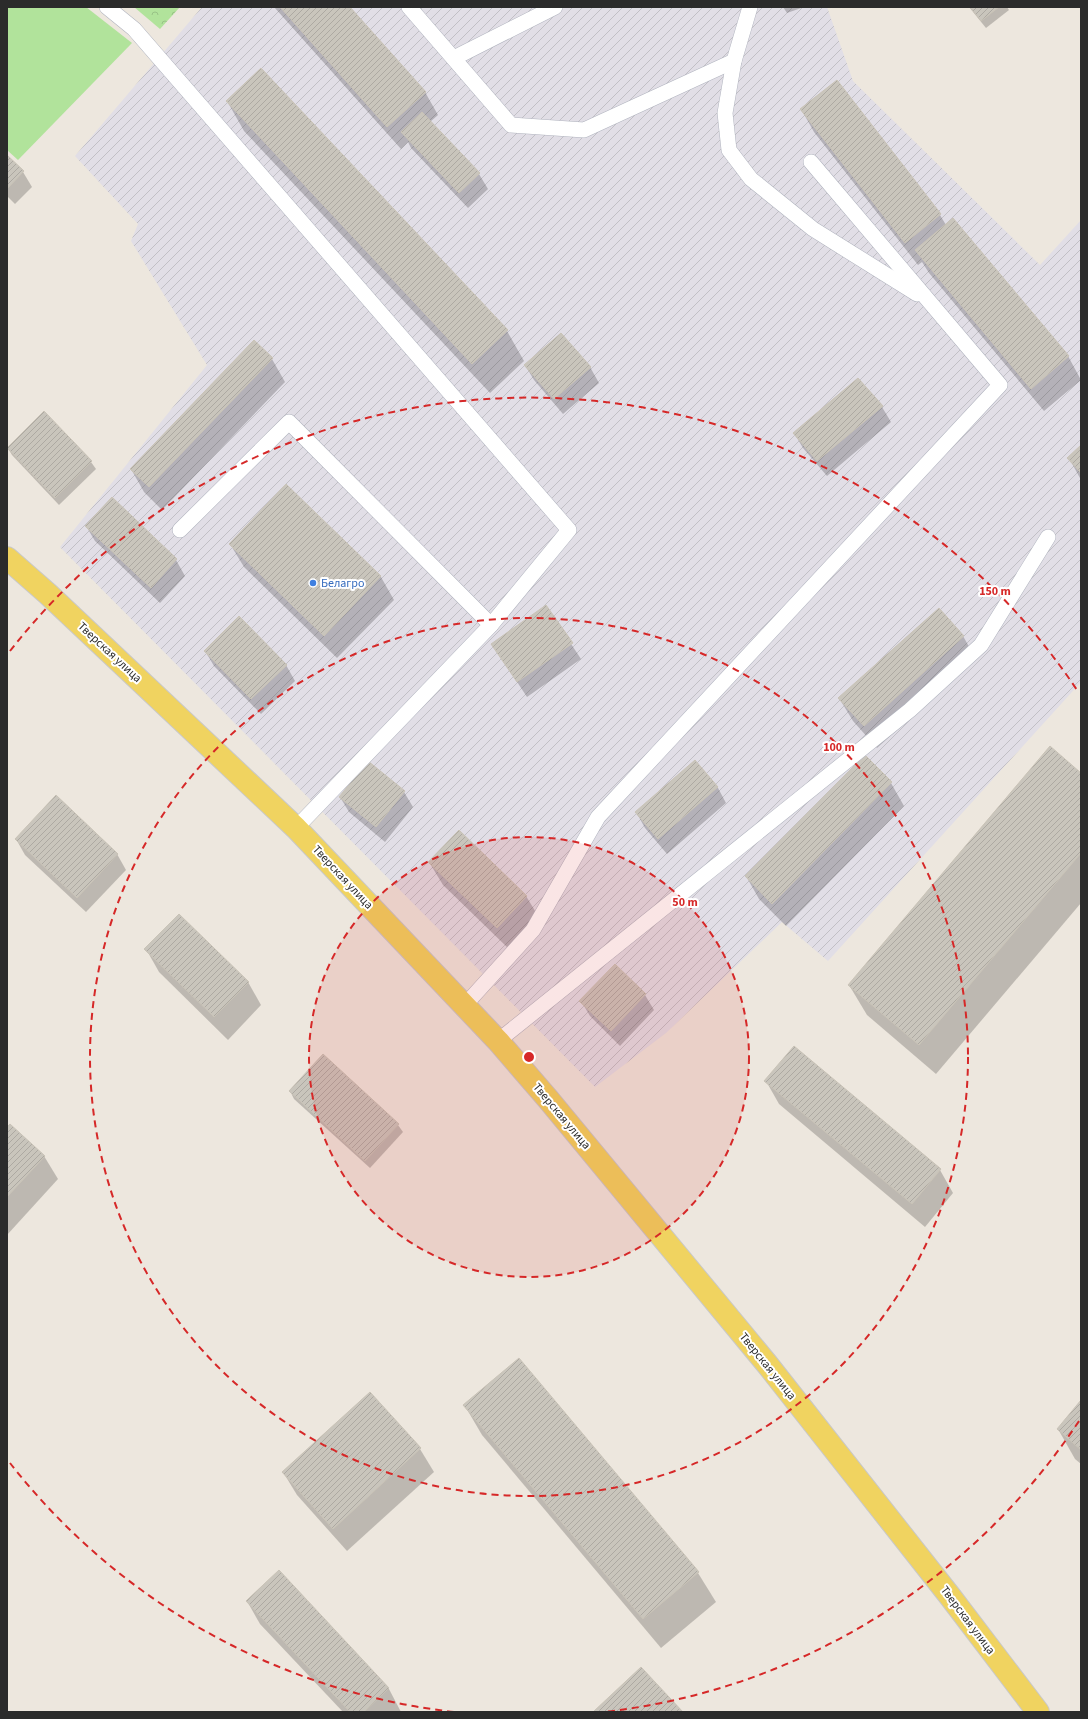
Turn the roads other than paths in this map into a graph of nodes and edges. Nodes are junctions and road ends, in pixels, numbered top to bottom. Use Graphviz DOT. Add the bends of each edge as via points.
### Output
graph roads {
  1 [pos="106,7"];
  2 [pos="410,7"];
  3 [pos="555,7"];
  4 [pos="750,7"];
  5 [pos="454,58"];
  6 [pos="734,61"];
  7 [pos="811,162"];
  8 [pos="930,302"];
  9 [pos="180,530"];
  10 [pos="1048,537"];
  11 [pos="7,558"];
  12 [pos="491,625"];
  13 [pos="296,828"];
  14 [pos="465,1005"];
  15 [pos="498,1041"];
  16 [pos="1038,1712"];
  1 -- 12 [label="lane" via="134,29 569,530"];
  2 -- 5 [label="lane"];
  3 -- 5 [label="lane"];
  4 -- 6 [label="lane"];
  5 -- 6 [label="lane" via="511,124 584,130"];
  6 -- 8 [label="lane" via="725,113 729,150 752,179 813,229"];
  7 -- 8 [label="lane"];
  8 -- 14 [label="lane" via="1000,385 598,817 533,930"];
  9 -- 12 [label="lane" via="289,422"];
  10 -- 15 [label="lane" via="976,650 910,710"];
  11 -- 13 [label="main road, Тверская улица"];
  12 -- 13 [label="lane"];
  13 -- 14 [label="main road, Тверская улица"];
  14 -- 15 [label="main road, Тверская улица"];
  15 -- 16 [label="main road, Тверская улица" via="772,1370"];
}
